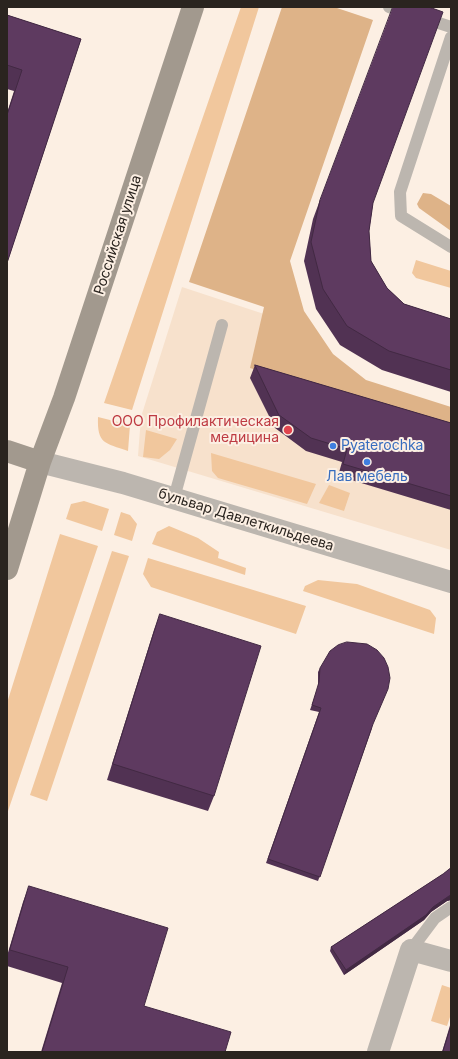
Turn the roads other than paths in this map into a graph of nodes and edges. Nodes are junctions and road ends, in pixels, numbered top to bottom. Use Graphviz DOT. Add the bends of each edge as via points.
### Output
graph roads {
  1 [pos="193,7"];
  2 [pos="388,7"];
  3 [pos="423,12"];
  4 [pos="451,27"];
  5 [pos="451,37"];
  6 [pos="451,247"];
  7 [pos="222,326"];
  8 [pos="7,451"];
  9 [pos="40,462"];
  10 [pos="174,498"];
  11 [pos="7,569"];
  12 [pos="451,582"];
  13 [pos="451,907"];
  14 [pos="411,950"];
  15 [pos="451,961"];
  16 [pos="378,1052"];
  1 -- 9 [label="main road, Российская улица" via="64,398"];
  2 -- 3 [label="lane"];
  3 -- 4 [label="lane"];
  5 -- 6 [label="lane" via="400,192 401,216"];
  7 -- 10 [label="lane"];
  8 -- 9 [label="main road"];
  9 -- 10 [label="street, бульвар Давлеткильдеева"];
  9 -- 11 [label="main road, Российская улица"];
  10 -- 12 [label="street, бульвар Давлеткильдеева"];
  13 -- 14 [label="lane" via="435,918"];
  14 -- 15 [label="street"];
  14 -- 16 [label="street"];
}
